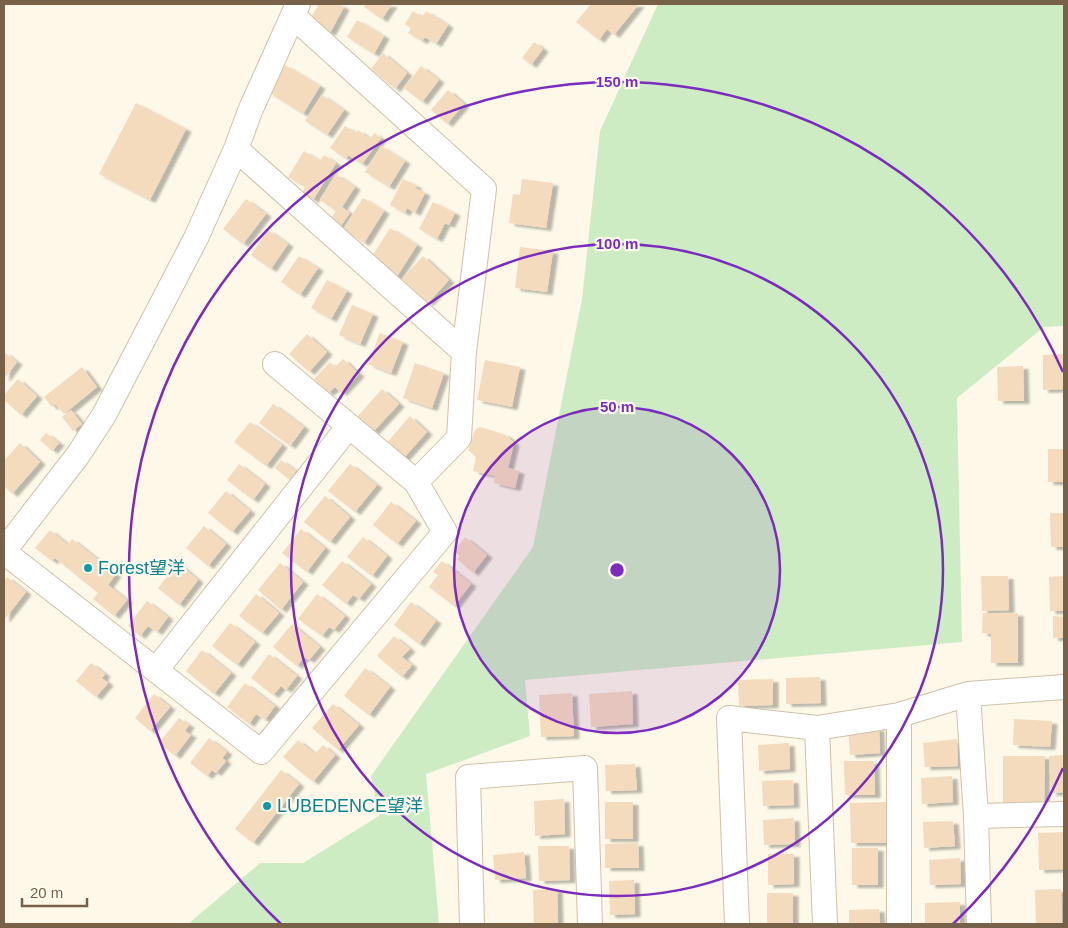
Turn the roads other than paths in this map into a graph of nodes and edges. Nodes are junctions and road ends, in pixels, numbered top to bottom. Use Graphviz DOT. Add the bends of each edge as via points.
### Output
graph roads {
  1 [pos="296,10"];
  2 [pos="236,149"];
  3 [pos="464,352"];
  4 [pos="275,364"];
  5 [pos="349,426"];
  6 [pos="416,482"];
  7 [pos="4,552"];
  8 [pos="156,670"];
  9 [pos="1064,687"];
  10 [pos="968,694"];
  11 [pos="899,715"];
  12 [pos="817,728"];
  13 [pos="1064,814"];
  14 [pos="976,816"];
  15 [pos="472,924"];
  16 [pos="590,924"];
  17 [pos="737,924"];
  18 [pos="825,924"];
  19 [pos="899,924"];
  20 [pos="979,924"];
  1 -- 2 [label="street"];
  1 -- 3 [label="street" via="484,189"];
  2 -- 3 [label="street"];
  2 -- 7 [label="street" via="196,238 104,415 78,455"];
  3 -- 6 [label="street" via="459,438"];
  4 -- 5 [label="street"];
  5 -- 6 [label="street"];
  5 -- 8 [label="street"];
  6 -- 8 [label="street" via="445,532 261,752"];
  7 -- 8 [label="street"];
  9 -- 10 [label="street"];
  10 -- 11 [label="street"];
  10 -- 14 [label="street"];
  11 -- 12 [label="street"];
  11 -- 19 [label="street"];
  12 -- 17 [label="street" via="729,718"];
  12 -- 18 [label="street"];
  13 -- 14 [label="street"];
  14 -- 20 [label="street"];
  15 -- 16 [label="street" via="468,777 585,768"];
}
